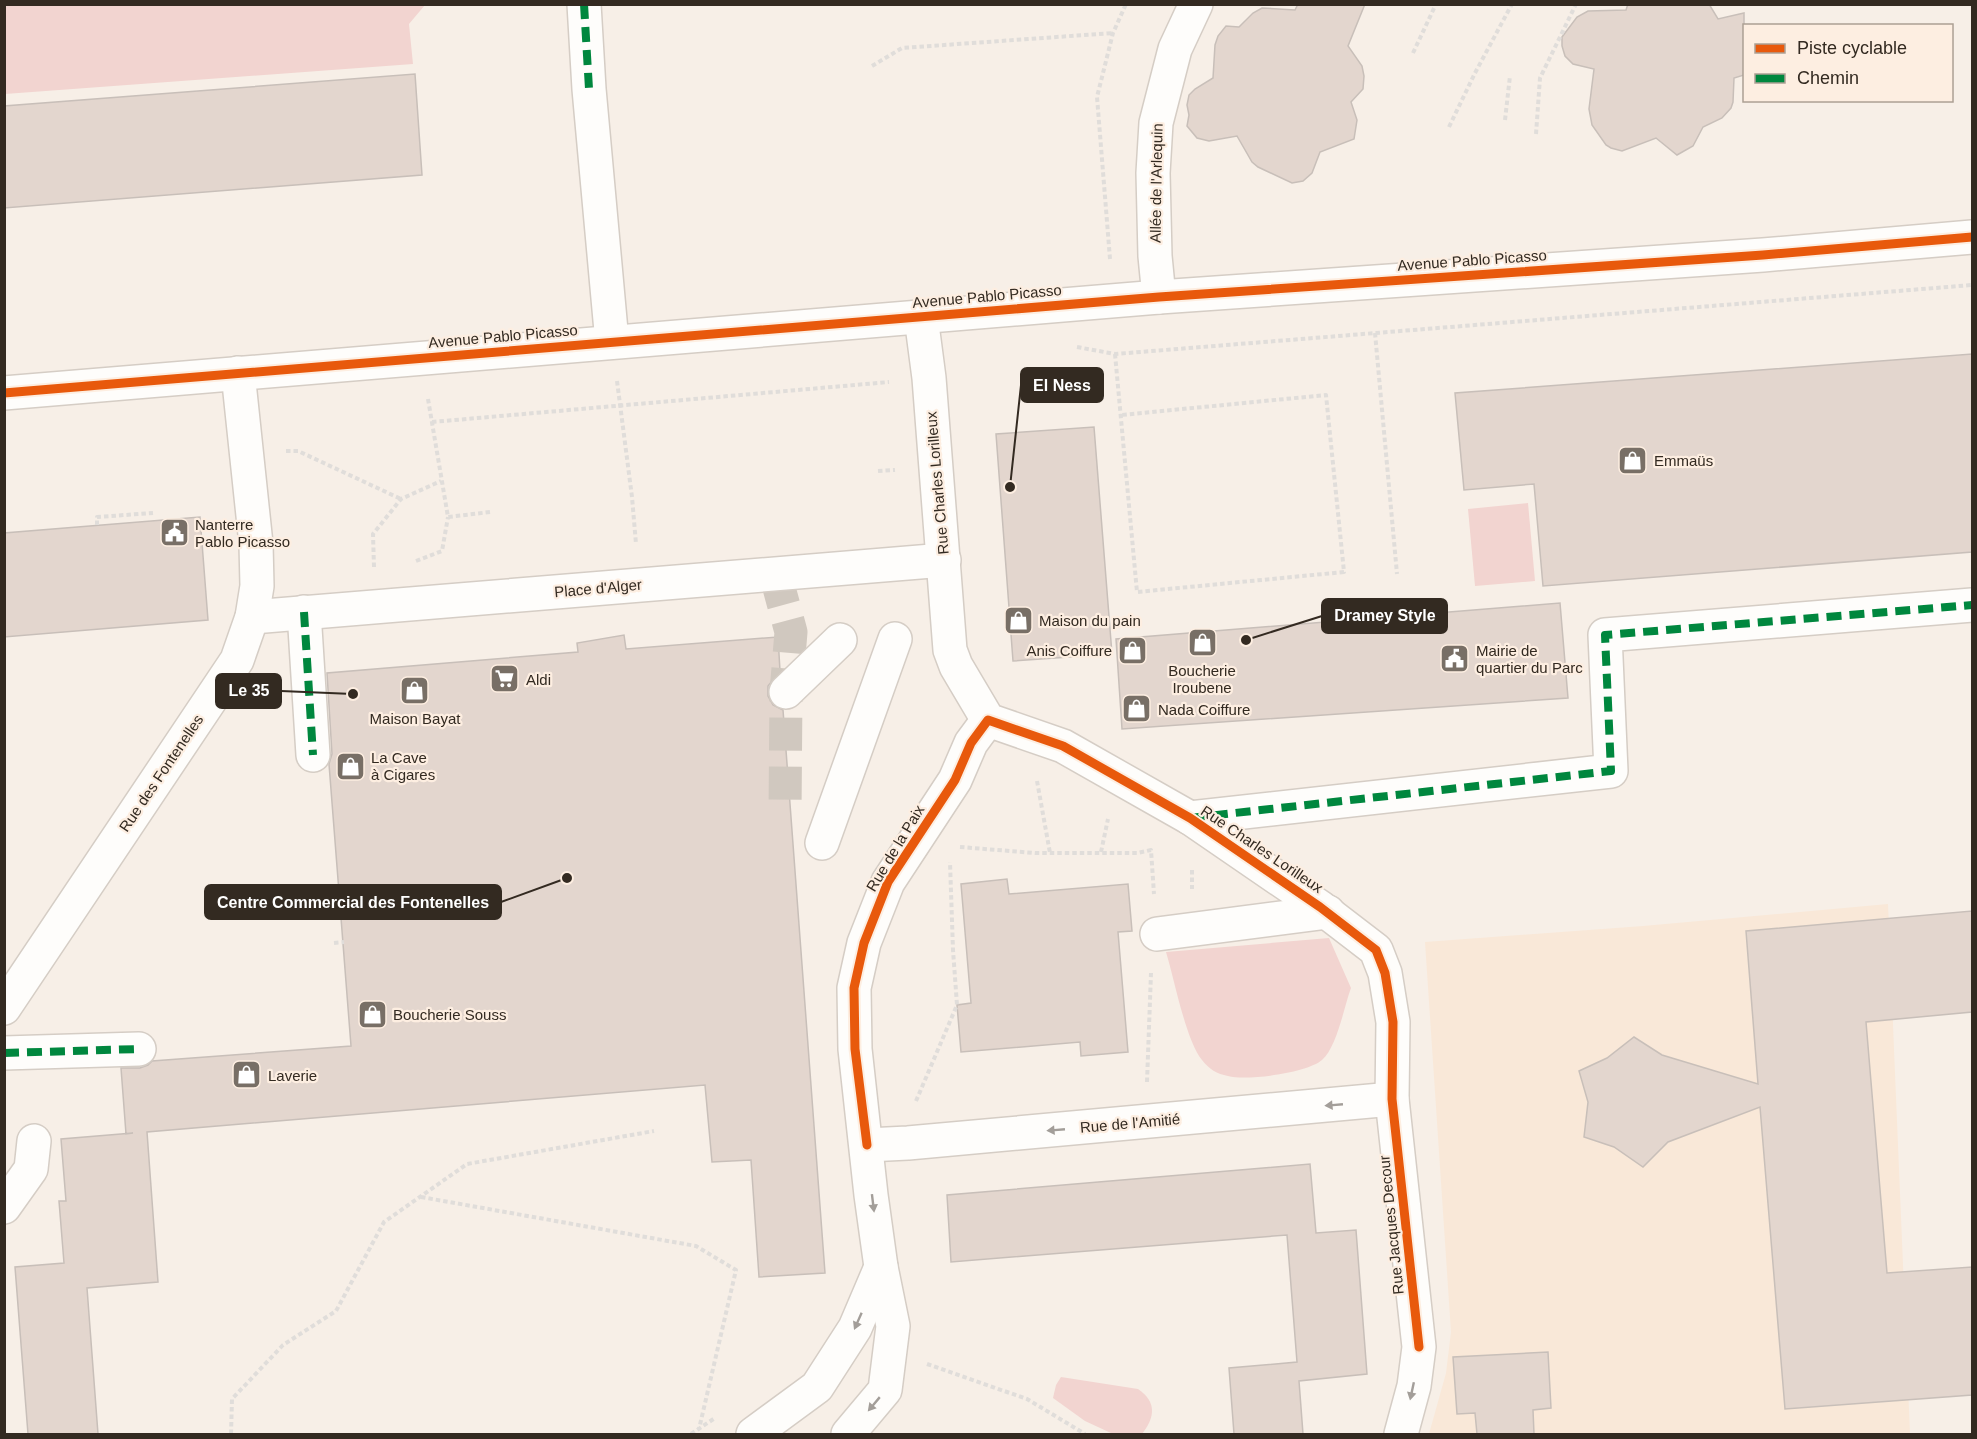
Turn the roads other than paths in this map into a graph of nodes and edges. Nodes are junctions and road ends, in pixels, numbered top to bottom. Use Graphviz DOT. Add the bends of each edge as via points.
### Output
graph roads {
  1 [pos="584,4"];
  2 [pos="1196,4"];
  3 [pos="1972,237"];
  4 [pos="1159,297"];
  5 [pos="921,317"];
  6 [pos="612,342"];
  7 [pos="237,373"];
  8 [pos="4,393"];
  9 [pos="944,560"];
  10 [pos="1972,604"];
  11 [pos="304,612"];
  12 [pos="252,617"];
  13 [pos="895,639"];
  14 [pos="840,640"];
  15 [pos="786,692"];
  16 [pos="988,720"];
  17 [pos="313,755"];
  18 [pos="1190,818"];
  19 [pos="822,843"];
  20 [pos="1328,912"];
  21 [pos="1158,934"];
  22 [pos="4,1008"];
  23 [pos="139,1049"];
  24 [pos="4,1053"];
  25 [pos="1392,1099"];
  26 [pos="34,1141"];
  27 [pos="867,1145"];
  28 [pos="4,1207"];
  29 [pos="881,1267"];
  30 [pos="753,1434"];
  31 [pos="848,1434"];
  32 [pos="1401,1434"];
  1 -- 6 [label="street"];
  2 -- 4 [label="street, Allée de l'Arlequin" via="1176,49 1156,123 1155,256"];
  3 -- 4 [label="street, Avenue Pablo Picasso"];
  4 -- 5 [label="street, Avenue Pablo Picasso"];
  5 -- 6 [label="street, Avenue Pablo Picasso"];
  5 -- 9 [label="street, Rue Charles Lorilleux"];
  6 -- 7 [label="street, Avenue Pablo Picasso"];
  7 -- 8 [label="street, Avenue Pablo Picasso"];
  7 -- 12 [label="street, Rue des Fontenelles" via="256,544 257,585"];
  9 -- 11 [label="street, Place d'Alger"];
  9 -- 16 [label="street, Rue Charles Lorilleux" via="950,650"];
  10 -- 18 [label="street" via="1605,635 1611,771"];
  11 -- 12 [label="street, Place d'Alger"];
  11 -- 17 [label="street"];
  12 -- 22 [label="street, Rue des Fontenelles" via="237,660"];
  13 -- 19 [label="street"];
  14 -- 15 [label="street"];
  16 -- 18 [label="street, Rue Charles Lorilleux" via="1063,746"];
  16 -- 27 [label="street, Rue de la Paix" via="971,743 955,780 888,882 864,944 854,988 855,1049"];
  18 -- 20 [label="street, Rue Charles Lorilleux"];
  20 -- 21 [label="street"];
  20 -- 25 [label="street, Rue Charles Lorilleux" via="1376,950 1385,974 1393,1022"];
  23 -- 24 [label="street"];
  25 -- 27 [label="street, Rue de l'Amitié, one-way"];
  25 -- 32 [label="street, Rue Jacques Decour, one-way" via="1419,1347 1414,1386"];
  26 -- 28 [label="street" via="31,1169"];
  27 -- 29 [label="street, Rue de la Paix, one-way"];
  29 -- 30 [label="street, Rue de la Paix, one-way" via="855,1328 817,1387"];
  29 -- 31 [label="street, Rue de la Paix, one-way" via="893,1326 885,1390"];
}
